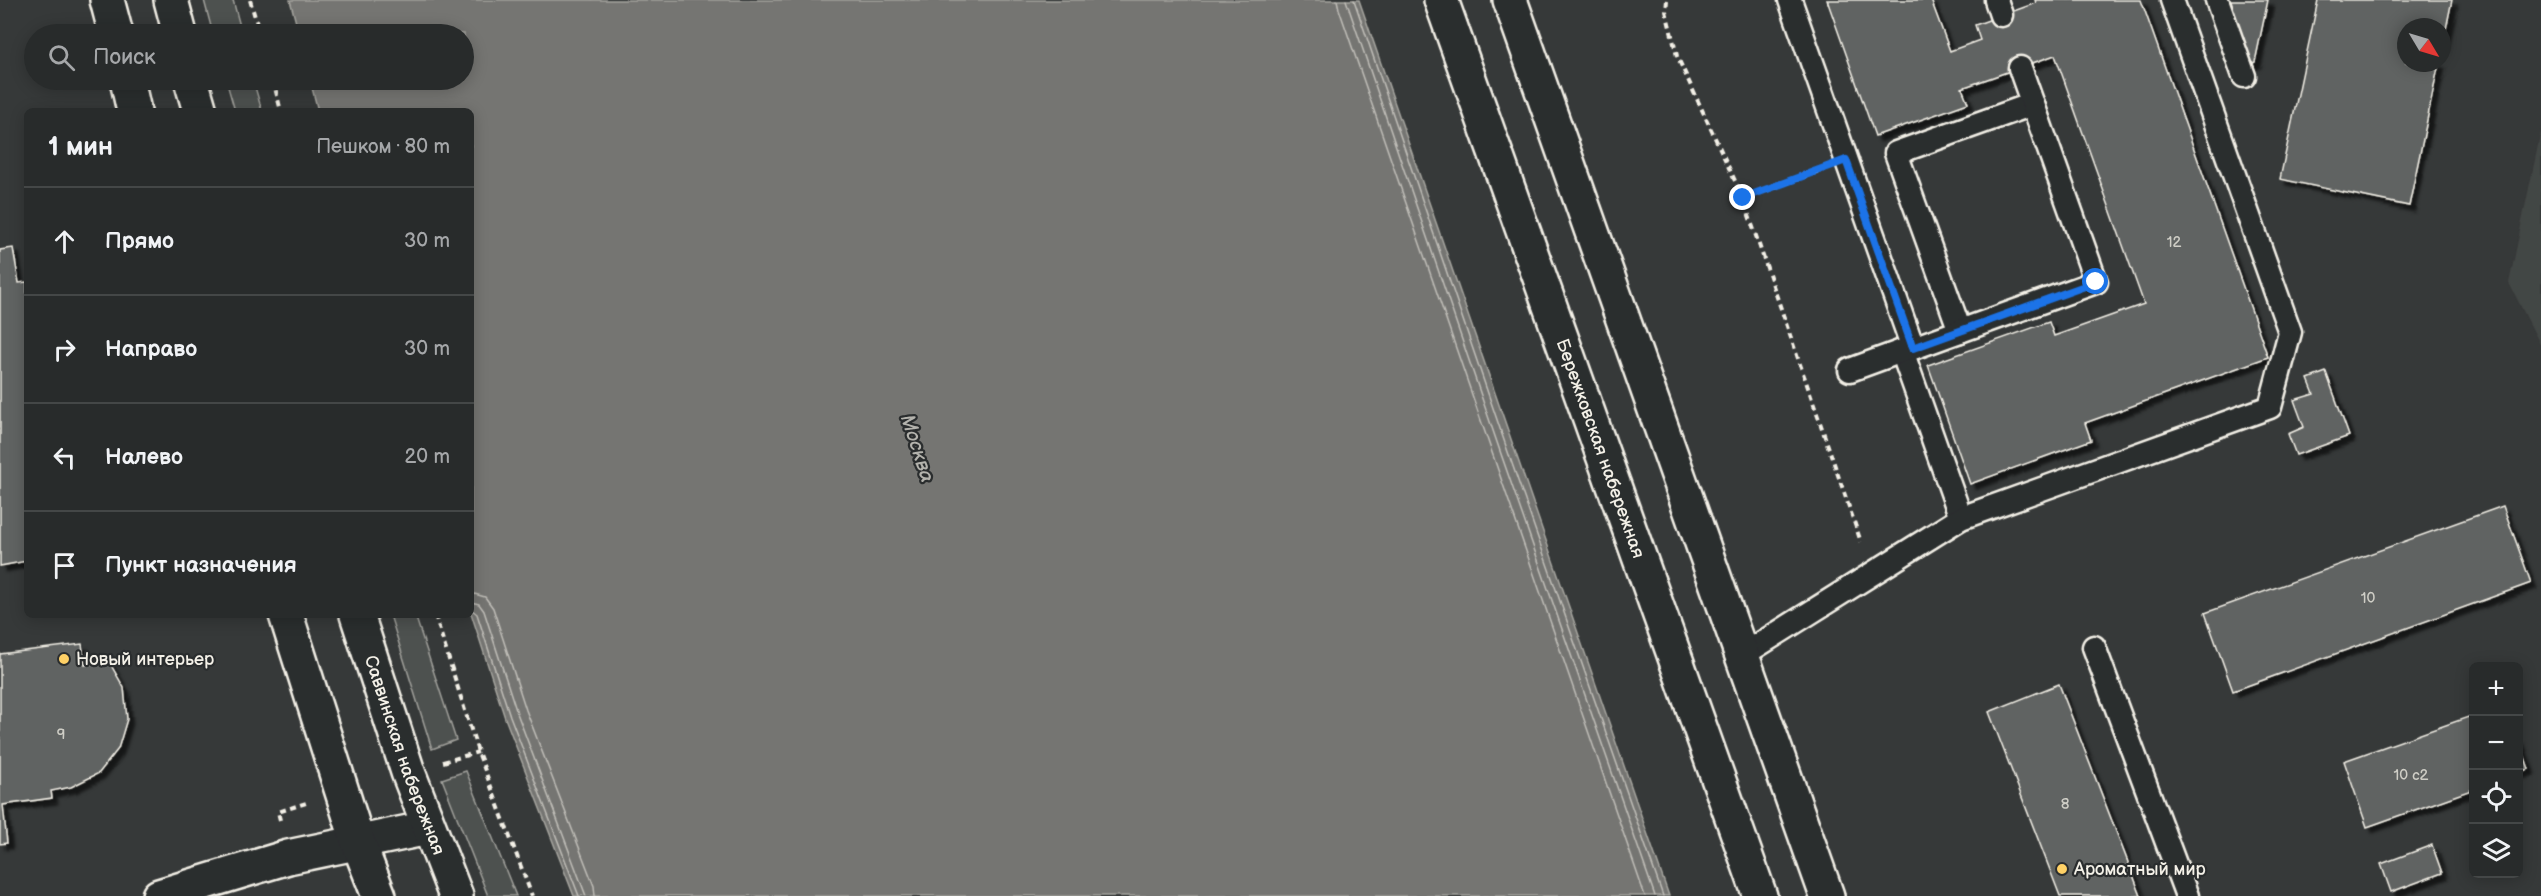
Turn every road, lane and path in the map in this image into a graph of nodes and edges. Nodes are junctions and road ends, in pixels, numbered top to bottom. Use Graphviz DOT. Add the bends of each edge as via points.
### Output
graph roads {
  1 [pos="107,0"];
  2 [pos="171,0"];
  3 [pos="250,0"];
  4 [pos="1442,0"];
  5 [pos="1510,0"];
  6 [pos="1667,0"];
  7 [pos="1790,0"];
  8 [pos="2172,0"];
  9 [pos="2217,0"];
  10 [pos="113,24"];
  11 [pos="177,24"];
  12 [pos="257,24"];
  13 [pos="2020,68"];
  14 [pos="2244,76"];
  15 [pos="129,90"];
  16 [pos="194,90"];
  17 [pos="276,90"];
  18 [pos="2033,104"];
  19 [pos="133,108"];
  20 [pos="199,108"];
  21 [pos="280,108"];
  22 [pos="1846,160"];
  23 [pos="1743,198"];
  24 [pos="1960,331"];
  25 [pos="1907,350"];
  26 [pos="1850,370"];
  27 [pos="1961,518"];
  28 [pos="1872,574"];
  29 [pos="287,618"];
  30 [pos="358,618"];
  31 [pos="436,618"];
  32 [pos="2094,647"];
  33 [pos="1741,656"];
  34 [pos="478,752"];
  35 [pos="437,764"];
  36 [pos="428,828"];
  37 [pos="358,842"];
  38 [pos="159,896"];
  39 [pos="379,896"];
  40 [pos="456,896"];
  41 [pos="532,896"];
  42 [pos="1760,896"];
  43 [pos="1827,896"];
  44 [pos="2187,896"];
  1 -- 10 [label="main road"];
  2 -- 11 [label="main road"];
  3 -- 12 [label="path"];
  4 -- 42 [label="main road, Бережковская набережная"];
  5 -- 33 [label="main road"];
  6 -- 23 [label="path" via="1677,56"];
  7 -- 22 [label="lane"];
  8 -- 27 [label="lane" via="2290,332 2270,407"];
  9 -- 14 [label="lane"];
  13 -- 18 [label="lane"];
  15 -- 19 [label="main road"];
  16 -- 20 [label="main road"];
  17 -- 21 [label="path"];
  18 -- 24 [label="lane" via="2096,282"];
  18 -- 24 [label="lane" via="1896,153"];
  22 -- 23 [label="path"];
  22 -- 25 [label="lane"];
  23 -- 28 [label="path"];
  24 -- 25 [label="lane"];
  25 -- 26 [label="lane"];
  25 -- 27 [label="lane"];
  27 -- 28 [label="lane"];
  28 -- 33 [label="lane"];
  29 -- 37 [label="main road"];
  30 -- 36 [label="main road, Саввинская набережная"];
  31 -- 34 [label="path"];
  32 -- 44 [label="lane"];
  33 -- 43 [label="main road"];
  34 -- 35 [label="path"];
  34 -- 41 [label="path"];
  36 -- 37 [label="main road"];
  36 -- 40 [label="main road, Саввинская набережная"];
  37 -- 38 [label="main road" via="288,857"];
  37 -- 39 [label="main road"];
}
